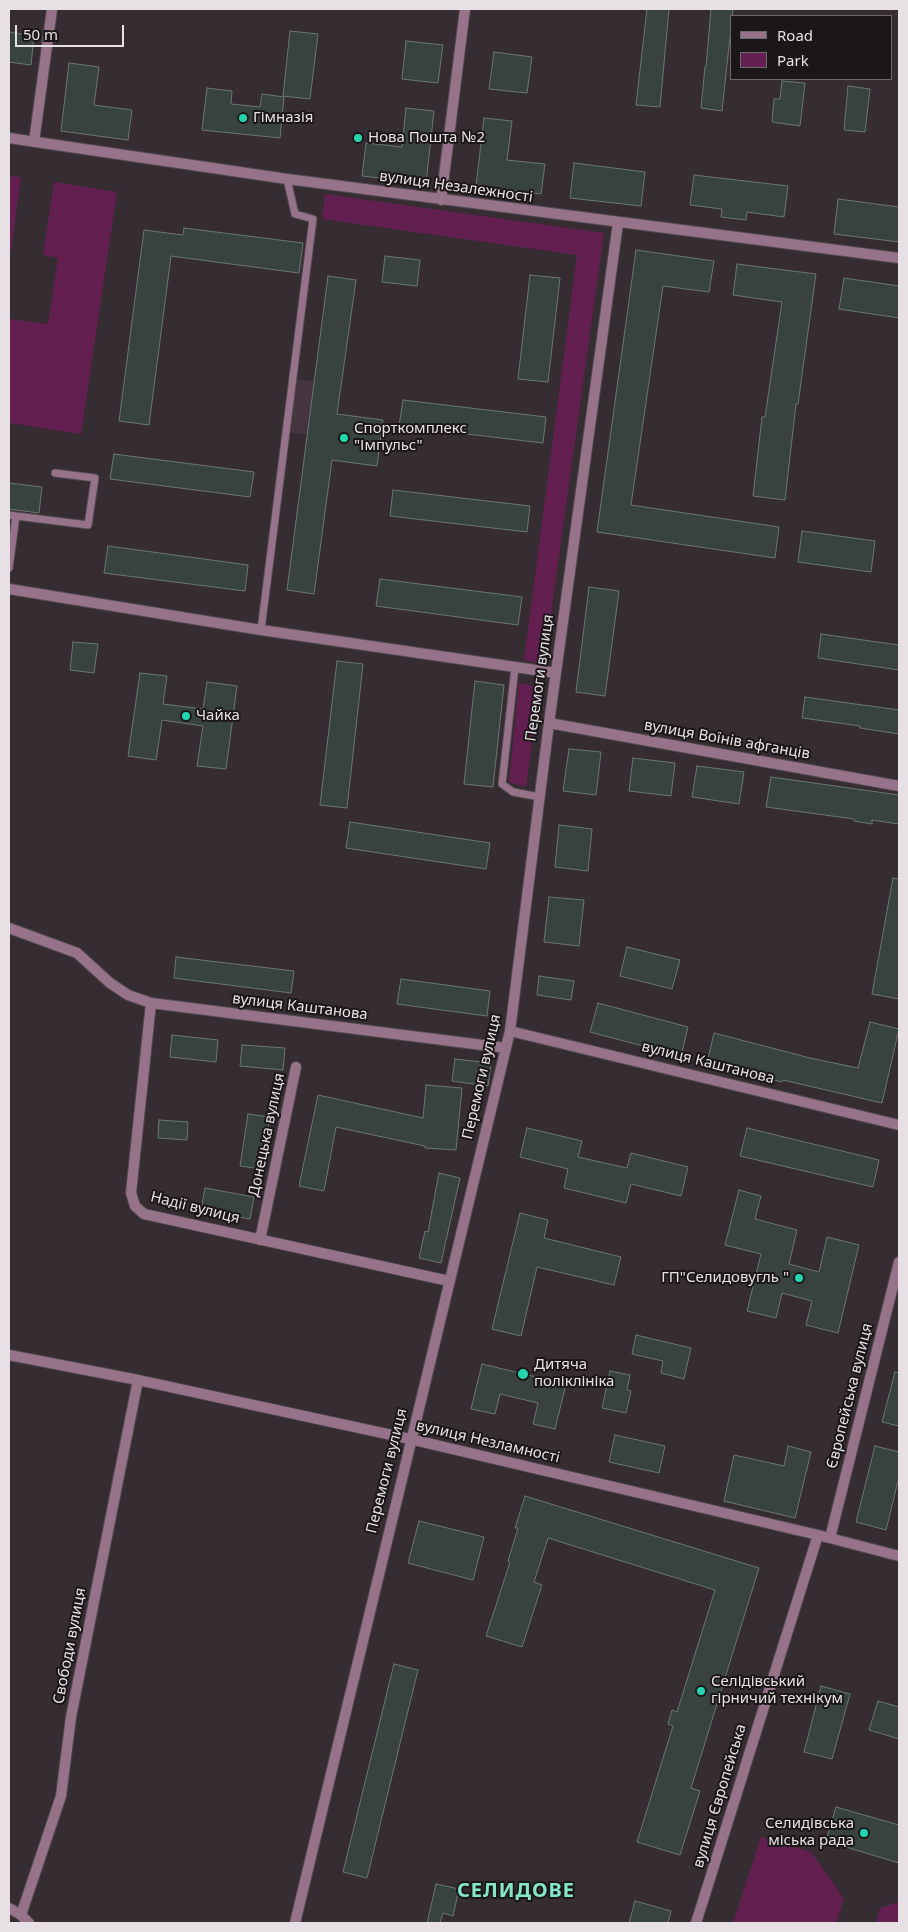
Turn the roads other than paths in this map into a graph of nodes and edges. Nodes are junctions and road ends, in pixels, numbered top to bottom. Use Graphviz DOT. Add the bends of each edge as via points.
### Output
graph roads {
  1 [pos="52,9"];
  2 [pos="465,9"];
  3 [pos="9,138"];
  4 [pos="34,142"];
  5 [pos="287,179"];
  6 [pos="441,200"];
  7 [pos="618,223"];
  8 [pos="899,258"];
  9 [pos="55,473"];
  10 [pos="12,516"];
  11 [pos="9,568"];
  12 [pos="9,590"];
  13 [pos="261,630"];
  14 [pos="514,667"];
  15 [pos="556,673"];
  16 [pos="549,723"];
  17 [pos="899,786"];
  18 [pos="540,797"];
  19 [pos="9,928"];
  20 [pos="151,1003"];
  21 [pos="510,1030"];
  22 [pos="506,1048"];
  23 [pos="296,1067"];
  24 [pos="899,1125"];
  25 [pos="260,1240"];
  26 [pos="899,1262"];
  27 [pos="449,1282"];
  28 [pos="9,1355"];
  29 [pos="138,1380"];
  30 [pos="410,1439"];
  31 [pos="818,1535"];
  32 [pos="830,1538"];
  33 [pos="899,1556"];
  34 [pos="9,1908"];
  35 [pos="21,1915"];
  36 [pos="29,1923"];
  37 [pos="294,1923"];
  38 [pos="696,1923"];
  1 -- 4 [label="street"];
  2 -- 6 [label="street"];
  3 -- 4 [label="street, вулиця Незалежності"];
  4 -- 5 [label="street, вулиця Незалежності"];
  5 -- 6 [label="street, вулиця Незалежності"];
  5 -- 13 [label="lane" via="295,214 312,219"];
  6 -- 7 [label="street, вулиця Незалежності"];
  7 -- 8 [label="street, вулиця Незалежності"];
  7 -- 15 [label="street, Перемоги вулиця"];
  9 -- 10 [label="lane" via="95,478 88,525"];
  10 -- 11 [label="lane"];
  12 -- 13 [label="street"];
  13 -- 14 [label="street"];
  14 -- 15 [label="street"];
  14 -- 18 [label="lane" via="502,784 513,792"];
  15 -- 16 [label="street, Перемоги вулиця"];
  16 -- 17 [label="street, вулиця Воїнів афганців"];
  16 -- 18 [label="street, Перемоги вулиця"];
  18 -- 21 [label="street, Перемоги вулиця"];
  19 -- 20 [label="street, вулиця Каштанова" via="77,953 110,983 128,995"];
  20 -- 22 [label="street, вулиця Каштанова"];
  20 -- 25 [label="street, Надії вулиця" via="131,1193 135,1206 144,1214"];
  21 -- 22 [label="street, Перемоги вулиця"];
  21 -- 24 [label="street, вулиця Каштанова"];
  22 -- 27 [label="street, Перемоги вулиця"];
  23 -- 25 [label="street, Донецька вулиця"];
  25 -- 27 [label="street, Надії вулиця"];
  26 -- 32 [label="street, Європейська вулиця"];
  27 -- 30 [label="street, Перемоги вулиця"];
  28 -- 29 [label="street, вулиця Незламності"];
  29 -- 30 [label="street, вулиця Незламності"];
  29 -- 35 [label="street, Свободи вулиця" via="71,1718 61,1796"];
  30 -- 31 [label="street, вулиця Незламності"];
  30 -- 37 [label="street, Перемоги вулиця"];
  31 -- 32 [label="street, вулиця Незламності"];
  31 -- 38 [label="street, вулиця Європейська"];
  32 -- 33 [label="street, вулиця Незламності"];
  34 -- 35 [label="street"];
  35 -- 36 [label="street"];
}
